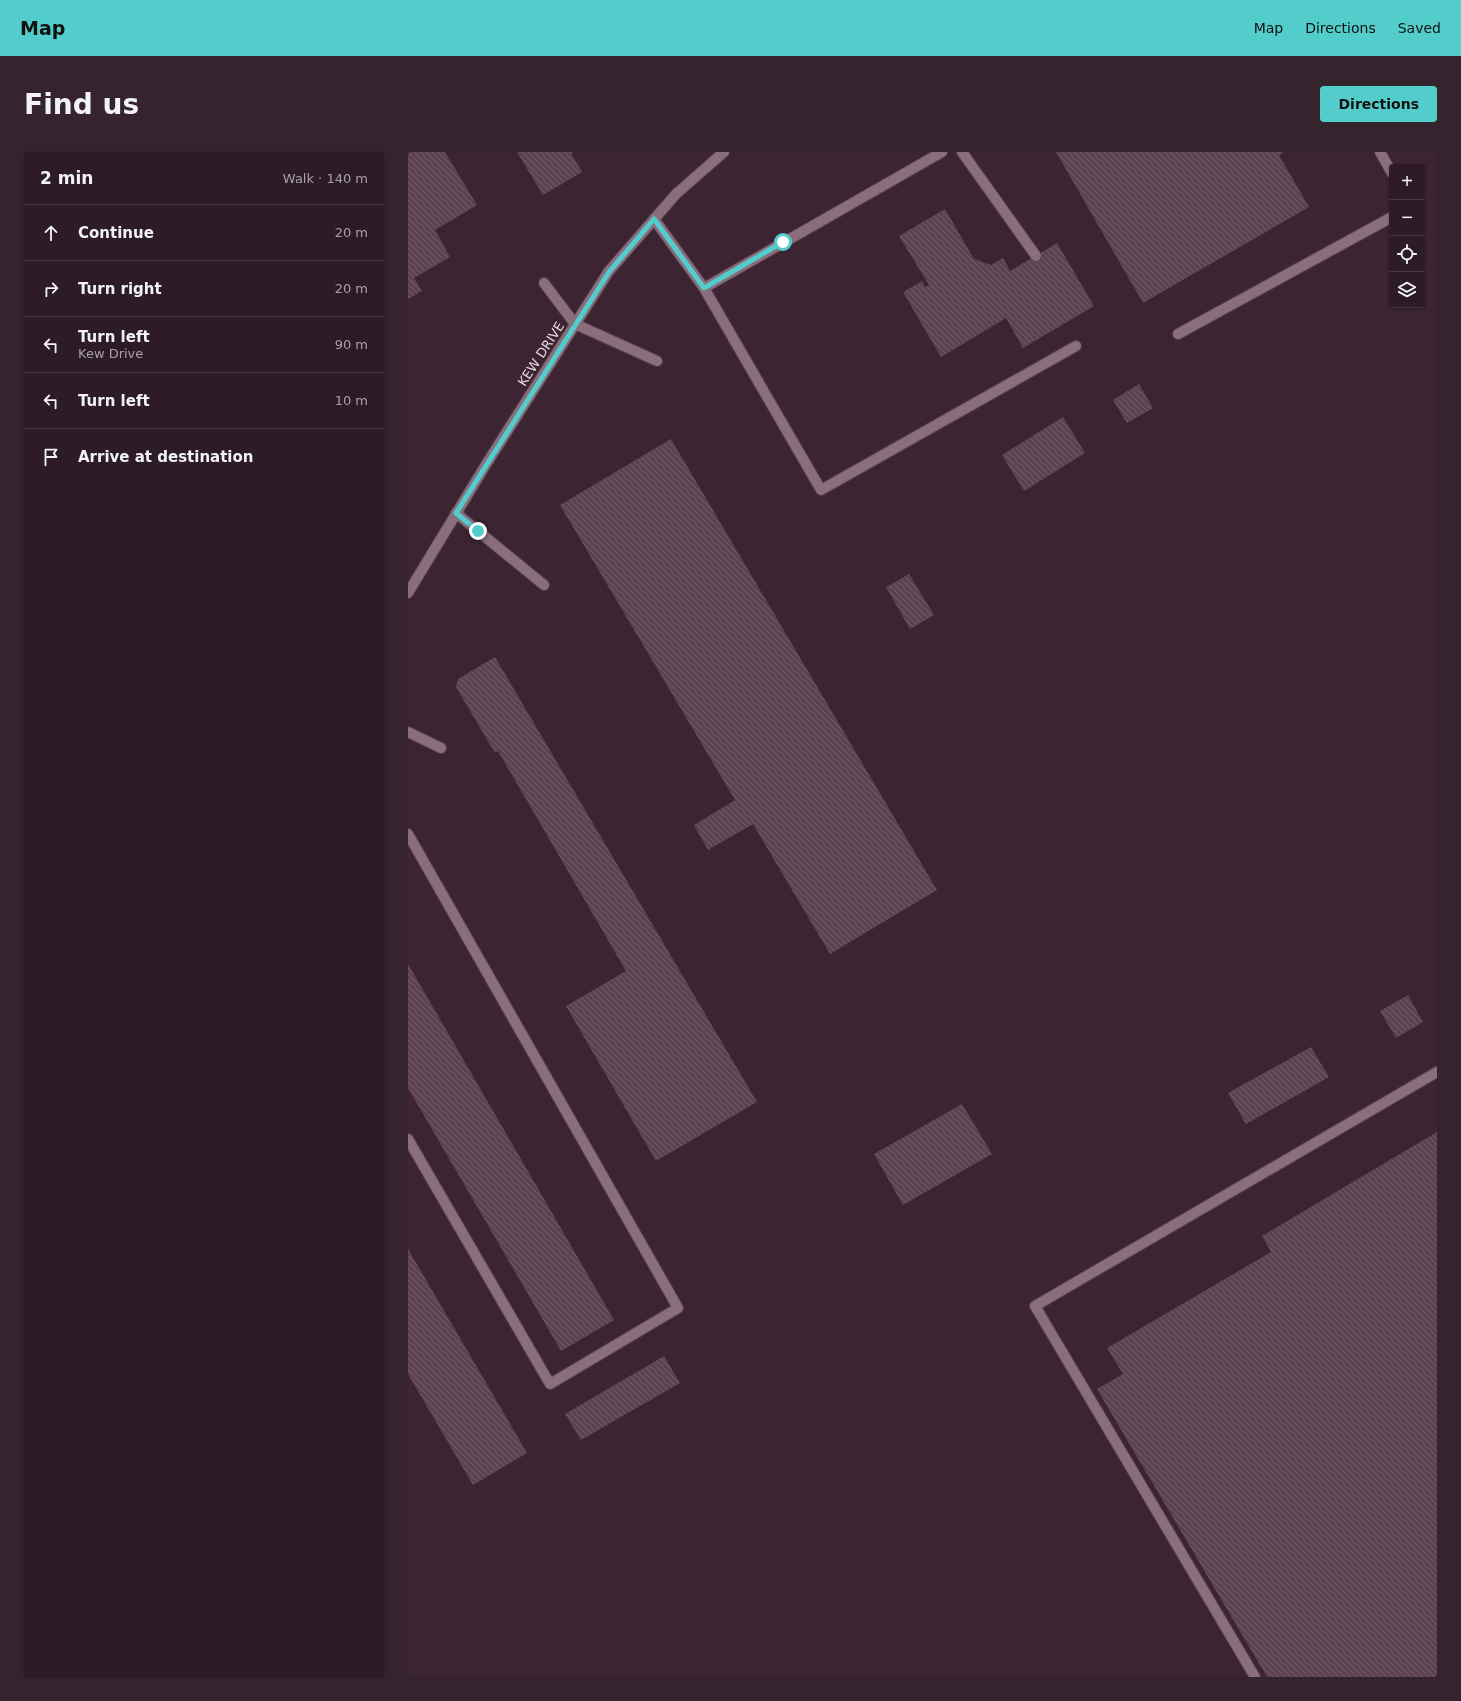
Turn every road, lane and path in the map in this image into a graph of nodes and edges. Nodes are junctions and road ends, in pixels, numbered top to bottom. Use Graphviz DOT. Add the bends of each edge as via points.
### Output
graph roads {
  1 [pos="724,152"];
  2 [pos="942,152"];
  3 [pos="962,152"];
  4 [pos="1380,152"];
  5 [pos="1389,168"];
  6 [pos="654,219"];
  7 [pos="1389,219"];
  8 [pos="1036,256"];
  9 [pos="544,283"];
  10 [pos="704,288"];
  11 [pos="575,324"];
  12 [pos="1178,334"];
  13 [pos="1076,346"];
  14 [pos="657,361"];
  15 [pos="456,513"];
  16 [pos="544,585"];
  17 [pos="409,588"];
  18 [pos="408,732"];
  19 [pos="441,748"];
  20 [pos="408,834"];
  21 [pos="1437,1072"];
  22 [pos="408,1139"];
  23 [pos="1255,1677"];
  1 -- 6 [label="street, KEW DRIVE" via="676,194"];
  2 -- 10 [label="street"];
  3 -- 8 [label="street"];
  4 -- 5 [label="street"];
  6 -- 10 [label="street"];
  6 -- 11 [label="street, KEW DRIVE" via="609,272"];
  7 -- 12 [label="street"];
  9 -- 11 [label="street"];
  10 -- 13 [label="street" via="821,490"];
  11 -- 14 [label="street"];
  11 -- 15 [label="street, KEW DRIVE"];
  15 -- 16 [label="street"];
  15 -- 17 [label="street, KEW DRIVE"];
  18 -- 19 [label="street"];
  20 -- 22 [label="street" via="678,1308 550,1384"];
  21 -- 23 [label="street" via="1035,1306"];
}
